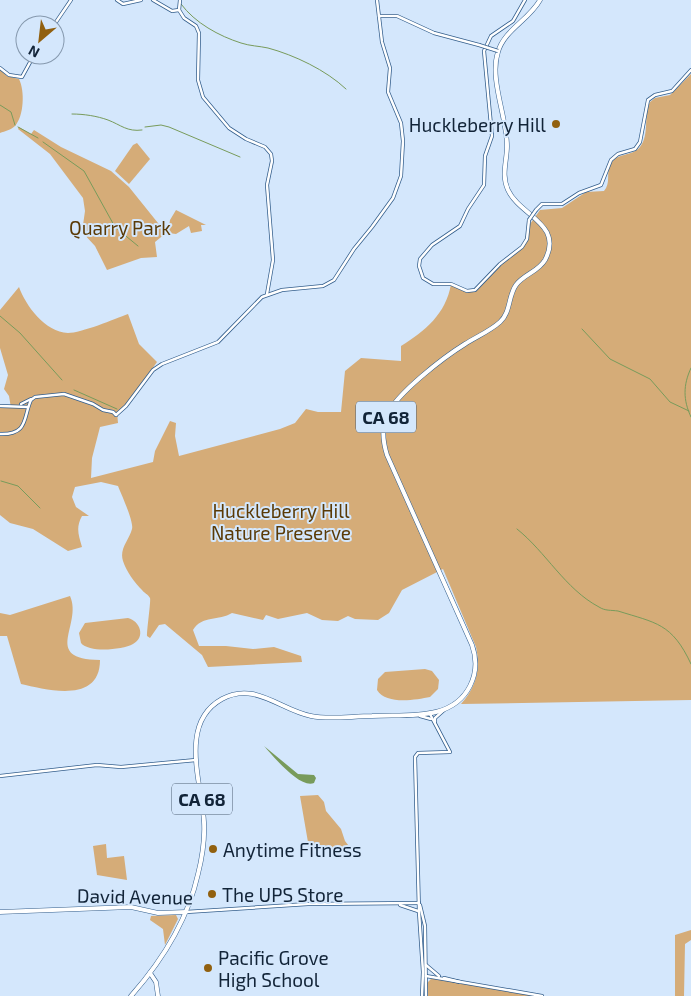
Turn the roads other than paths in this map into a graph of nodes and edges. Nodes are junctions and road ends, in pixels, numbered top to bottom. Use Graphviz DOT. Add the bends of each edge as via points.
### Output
graph roads {
  1 [pos="71,0"];
  2 [pos="117,0"];
  3 [pos="141,0"];
  4 [pos="153,0"];
  5 [pos="180,0"];
  6 [pos="377,0"];
  7 [pos="525,0"];
  8 [pos="540,0"];
  9 [pos="179,10"];
  10 [pos="172,11"];
  11 [pos="61,15"];
  12 [pos="379,16"];
  13 [pos="184,18"];
  14 [pos="498,51"];
  15 [pos="29,65"];
  16 [pos="0,68"];
  17 [pos="691,70"];
  18 [pos="269,284"];
  19 [pos="278,291"];
  20 [pos="267,295"];
  21 [pos="262,297"];
  22 [pos="31,400"];
  23 [pos="0,406"];
  24 [pos="21,406"];
  25 [pos="28,407"];
  26 [pos="28,412"];
  27 [pos="0,434"];
  28 [pos="444,710"];
  29 [pos="409,714"];
  30 [pos="430,714"];
  31 [pos="434,722"];
  32 [pos="196,760"];
  33 [pos="0,776"];
  34 [pos="419,903"];
  35 [pos="396,904"];
  36 [pos="0,912"];
  37 [pos="186,912"];
  38 [pos="419,912"];
  39 [pos="426,964"];
  40 [pos="150,973"];
  41 [pos="426,976"];
  42 [pos="442,978"];
  43 [pos="534,995"];
  44 [pos="131,996"];
  45 [pos="158,996"];
  46 [pos="422,996"];
  47 [pos="426,996"];
  48 [pos="542,996"];
  1 -- 11 [label="street"];
  2 -- 3 [label="street" via="123,4"];
  4 -- 10 [label="street"];
  5 -- 9 [label="street"];
  6 -- 12 [label="street"];
  7 -- 17 [label="street, bridge" via="513,21 491,36 484,51 492,138 485,156 484,186 460,226 432,245 420,259 423,278 429,284 451,284 467,291 475,290 496,267 522,247 527,239 529,220 542,204 562,204 582,191 601,185 610,160 635,149 640,142 648,100 654,95 672,91"];
  8 -- 14 [label="main road" via="507,36"];
  9 -- 10 [label="street"];
  9 -- 13 [label="street"];
  10 -- 13 [label="street"];
  12 -- 14 [label="street, bridge" via="397,16 434,33"];
  12 -- 19 [label="street" via="390,68 388,92 401,123 403,141 397,190 334,280 319,286"];
  13 -- 18 [label="street" via="196,26 200,38 198,80 202,95 229,128 265,146 271,154 267,185 273,260"];
  14 -- 28 [label="main road, CA 68" via="496,71 507,139 505,182 515,201 544,227 548,239 547,255 539,268 515,286 500,322 450,353 394,403 386,416 383,432 387,455 474,652 476,666 471,684 455,705"];
  15 -- 16 [label="street" via="22,78 9,75"];
  18 -- 19 [label="street" via="272,290"];
  18 -- 20 [label="street"];
  18 -- 21 [label="street"];
  19 -- 20 [label="street"];
  20 -- 21 [label="street"];
  21 -- 22 [label="street" via="218,342 153,370 116,415 61,394"];
  22 -- 24 [label="street"];
  22 -- 25 [label="street"];
  23 -- 24 [label="street"];
  24 -- 25 [label="street"];
  24 -- 26 [label="street"];
  25 -- 26 [label="street"];
  26 -- 27 [label="street" via="20,428"];
  28 -- 30 [label="main road, CA 68"];
  28 -- 31 [label="street"];
  29 -- 30 [label="main road, CA 68"];
  29 -- 31 [label="street" via="429,717"];
  29 -- 32 [label="main road, CA 68" via="320,718 258,695 238,693 219,701 201,722 196,735"];
  30 -- 31 [label="street"];
  31 -- 34 [label="street" via="450,752 416,754"];
  32 -- 33 [label="street"];
  32 -- 37 [label="main road, CA 68" via="203,807 203,844 196,885"];
  34 -- 35 [label="street, David Avenue"];
  34 -- 38 [label="street"];
  34 -- 39 [label="street" via="425,922"];
  35 -- 37 [label="street, David Avenue" via="308,904"];
  35 -- 38 [label="street"];
  36 -- 37 [label="main road, David Avenue" via="131,907 158,913"];
  37 -- 40 [label="main road, CA 68"];
  38 -- 46 [label="street" via="424,972"];
  39 -- 41 [label="street"];
  39 -- 42 [label="street"];
  40 -- 44 [label="main road"];
  40 -- 45 [label="main road" via="156,982"];
  41 -- 42 [label="street"];
  41 -- 47 [label="street"];
  42 -- 43 [label="street"];
  43 -- 48 [label="street"];
}
